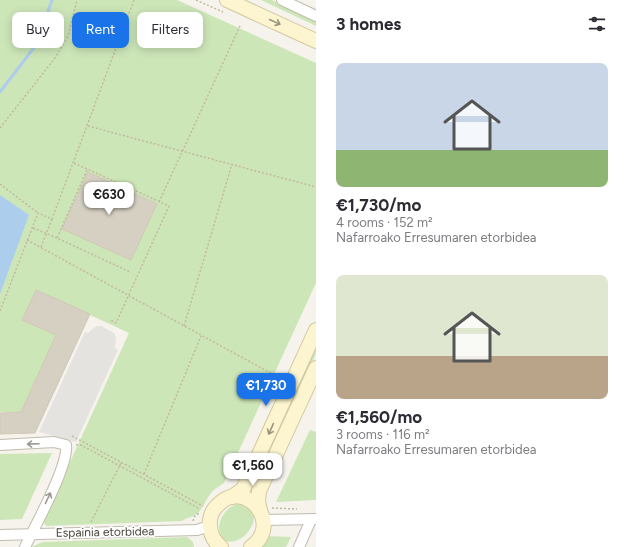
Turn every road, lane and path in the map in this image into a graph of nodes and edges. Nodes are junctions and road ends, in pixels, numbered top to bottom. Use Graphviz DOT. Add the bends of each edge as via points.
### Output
graph roads {
  1 [pos="77,0"];
  2 [pos="134,0"];
  3 [pos="227,0"];
  4 [pos="282,0"];
  5 [pos="316,16"];
  6 [pos="240,26"];
  7 [pos="316,41"];
  8 [pos="88,126"];
  9 [pos="0,128"];
  10 [pos="183,151"];
  11 [pos="74,164"];
  12 [pos="232,164"];
  13 [pos="87,169"];
  14 [pos="0,184"];
  15 [pos="316,187"];
  16 [pos="159,202"];
  17 [pos="38,213"];
  18 [pos="52,219"];
  19 [pos="32,228"];
  20 [pos="46,234"];
  21 [pos="56,238"];
  22 [pos="27,240"];
  23 [pos="41,248"];
  24 [pos="130,272"];
  25 [pos="128,296"];
  26 [pos="0,311"];
  27 [pos="110,320"];
  28 [pos="184,326"];
  29 [pos="316,330"];
  30 [pos="201,336"];
  31 [pos="316,368"];
  32 [pos="276,376"];
  33 [pos="70,435"];
  34 [pos="0,445"];
  35 [pos="74,445"];
  36 [pos="122,463"];
  37 [pos="120,466"];
  38 [pos="144,474"];
  39 [pos="232,497"];
  40 [pos="203,506"];
  41 [pos="264,512"];
  42 [pos="298,514"];
  43 [pos="314,516"];
  44 [pos="193,525"];
  45 [pos="209,526"];
  46 [pos="85,533"];
  47 [pos="31,534"];
  48 [pos="0,535"];
  49 [pos="219,546"];
  50 [pos="25,547"];
  51 [pos="251,547"];
  52 [pos="299,547"];
  1 -- 9 [label="path" via="68,36 55,58"];
  2 -- 8 [label="path"];
  3 -- 7 [label="street, one-way"];
  4 -- 5 [label="street"];
  6 -- 10 [label="path"];
  8 -- 10 [label="path"];
  8 -- 11 [label="path"];
  10 -- 12 [label="path"];
  10 -- 16 [label="path"];
  11 -- 13 [label="path"];
  11 -- 18 [label="path"];
  12 -- 15 [label="path"];
  12 -- 28 [label="path"];
  13 -- 16 [label="path"];
  13 -- 21 [label="path"];
  14 -- 17 [label="path"];
  16 -- 25 [label="path" via="169,206"];
  17 -- 18 [label="path"];
  17 -- 19 [label="path"];
  18 -- 20 [label="path"];
  19 -- 20 [label="path"];
  19 -- 22 [label="path"];
  20 -- 21 [label="path"];
  20 -- 23 [label="path"];
  21 -- 24 [label="path"];
  22 -- 23 [label="path"];
  22 -- 26 [label="path"];
  23 -- 25 [label="path"];
  25 -- 27 [label="path" via="116,323"];
  25 -- 28 [label="path"];
  28 -- 30 [label="path"];
  29 -- 39 [label="street, one-way" via="246,484"];
  30 -- 32 [label="path"];
  30 -- 38 [label="path"];
  31 -- 41 [label="street" via="259,491 258,502"];
  33 -- 36 [label="path"];
  47 -- 34 [label="street, one-way" via="62,468 66,445 54,442"];
  35 -- 37 [label="path" via="81,445"];
  36 -- 37 [label="path"];
  36 -- 38 [label="path"];
  37 -- 44 [label="path" via="202,510 194,518"];
  37 -- 46 [label="path"];
  38 -- 40 [label="path"];
  39 -- 41 [label="street" via="245,498"];
  39 -- 45 [label="street" via="214,508"];
  41 -- 42 [label="path" via="297,508"];
  41 -- 43 [label="street"];
  41 -- 51 [label="street" via="264,529 261,537"];
  43 -- 52 [label="street"];
  45 -- 46 [label="street, Espainia etorbidea" via="197,530"];
  45 -- 49 [label="street" via="210,533"];
  46 -- 47 [label="street, Espainia etorbidea"];
  47 -- 48 [label="street, Espainia etorbidea"];
  47 -- 50 [label="street"];
}
